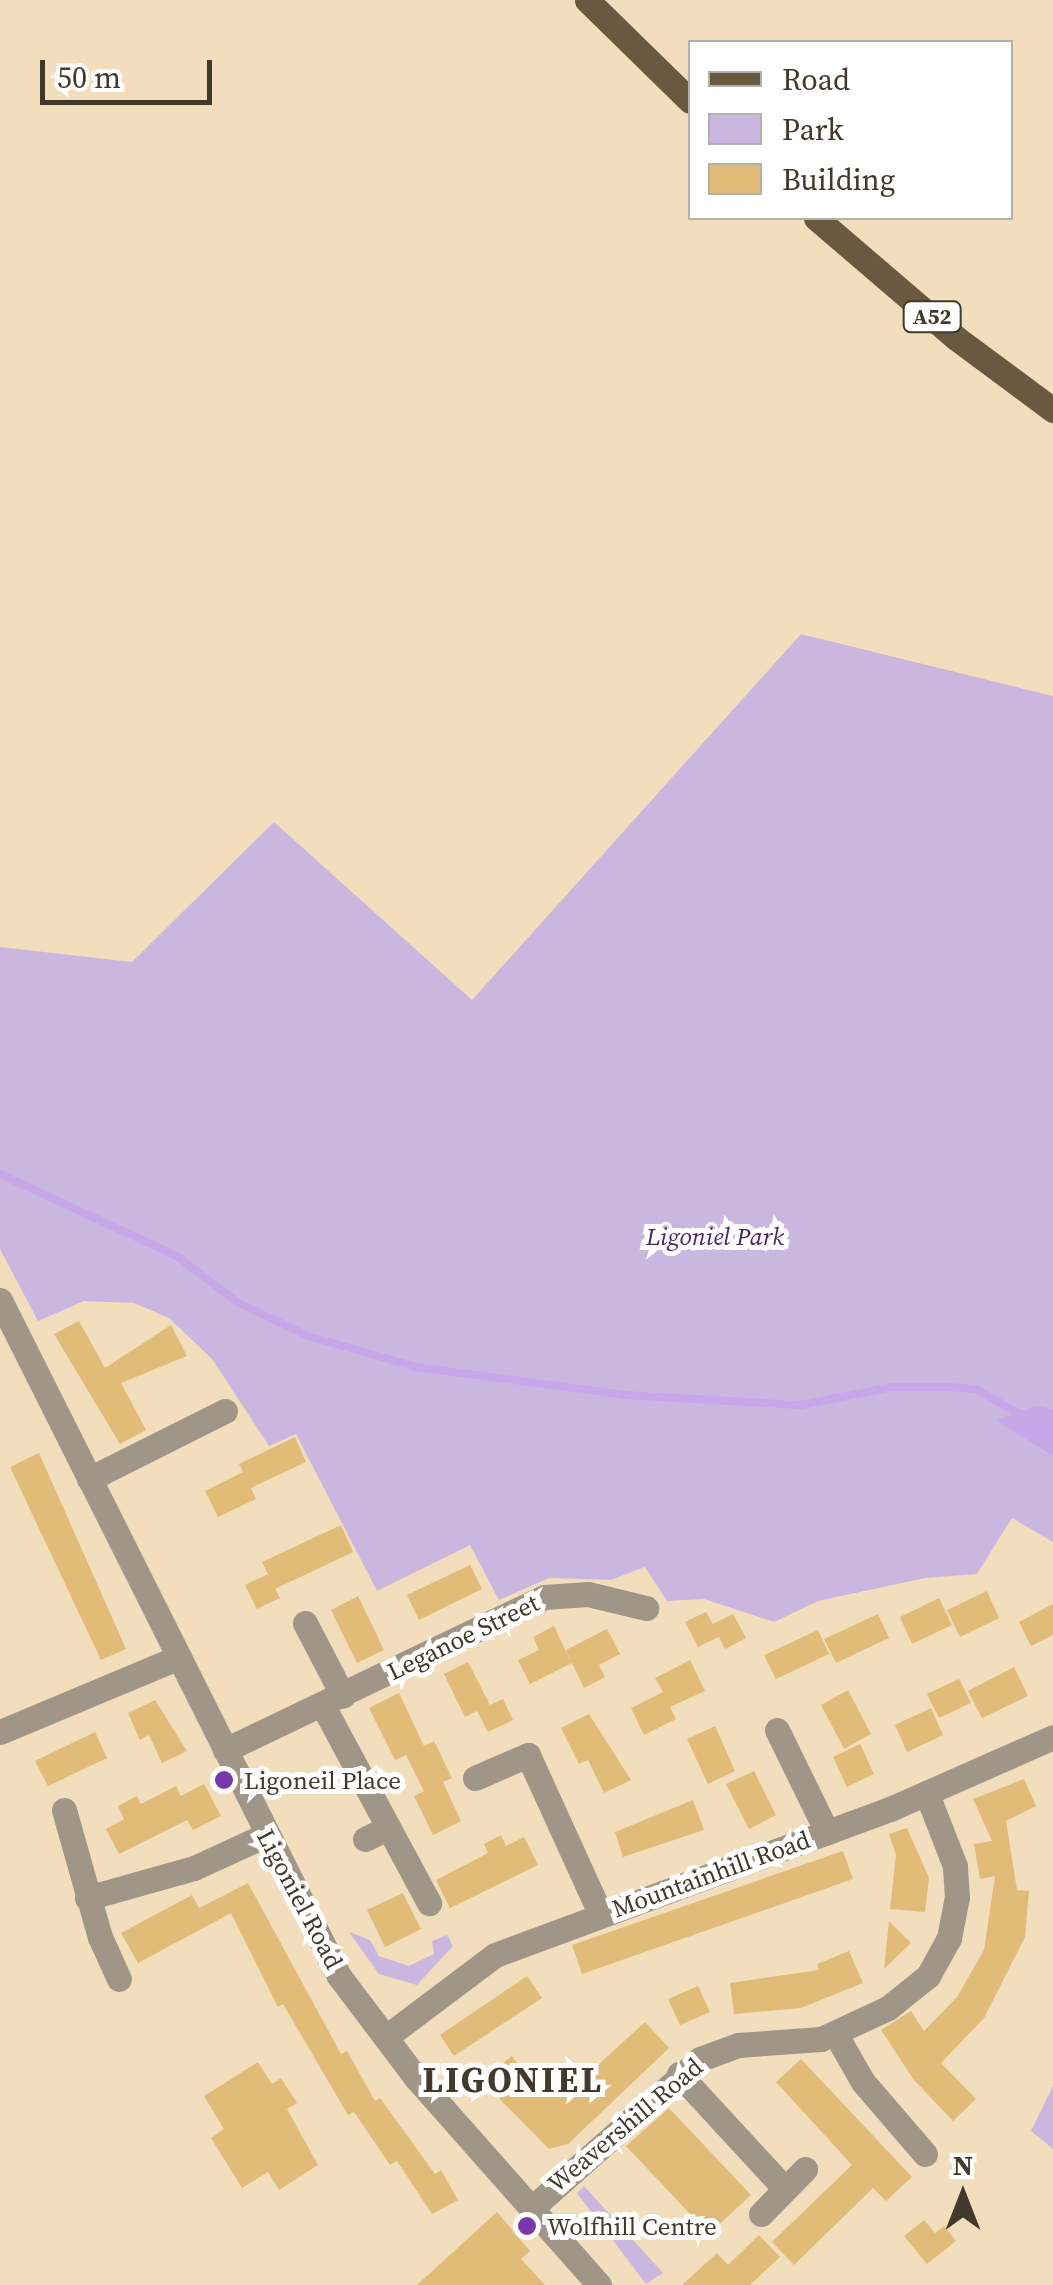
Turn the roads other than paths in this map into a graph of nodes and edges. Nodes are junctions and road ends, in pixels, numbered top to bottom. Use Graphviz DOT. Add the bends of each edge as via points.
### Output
graph roads {
  1 [pos="588,0"];
  2 [pos="688,99"];
  3 [pos="818,220"];
  4 [pos="1053,410"];
  5 [pos="0,1300"];
  6 [pos="225,1410"];
  7 [pos="89,1479"];
  8 [pos="646,1608"];
  9 [pos="305,1623"];
  10 [pos="178,1658"];
  11 [pos="333,1702"];
  12 [pos="777,1730"];
  13 [pos="0,1732"];
  14 [pos="1053,1737"];
  15 [pos="225,1750"];
  16 [pos="475,1778"];
  17 [pos="927,1794"];
  18 [pos="64,1810"];
  19 [pos="827,1832"];
  20 [pos="266,1836"];
  21 [pos="87,1898"];
  22 [pos="428,1904"];
  23 [pos="600,1914"];
  24 [pos="119,1979"];
  25 [pos="835,2033"];
  26 [pos="386,2038"];
  27 [pos="679,2074"];
  28 [pos="924,2154"];
  29 [pos="804,2169"];
  30 [pos="785,2188"];
  31 [pos="533,2208"];
  32 [pos="761,2214"];
  33 [pos="599,2285"];
  1 -- 2 [label="main road"];
  3 -- 4 [label="main road, A52"];
  5 -- 7 [label="street, Ligoniel Road"];
  6 -- 7 [label="street"];
  7 -- 10 [label="street, Ligoniel Road"];
  8 -- 11 [label="street, Leganoe Street" via="588,1594 544,1597"];
  9 -- 11 [label="street"];
  10 -- 13 [label="street"];
  10 -- 15 [label="street, Ligoniel Road"];
  11 -- 15 [label="street, Leganoe Street"];
  11 -- 22 [label="street" via="377,1834"];
  12 -- 19 [label="street"];
  14 -- 17 [label="street, Mountainhill Road"];
  15 -- 20 [label="street, Ligoniel Road"];
  16 -- 23 [label="street" via="528,1755"];
  17 -- 19 [label="street, Mountainhill Road"];
  17 -- 25 [label="street, Weavershill Road" via="955,1866 950,1938 911,1992"];
  18 -- 21 [label="street"];
  19 -- 23 [label="street, Mountainhill Road"];
  20 -- 21 [label="street" via="194,1868"];
  20 -- 26 [label="street, Ligoniel Road" via="340,1976"];
  21 -- 24 [label="street"];
  23 -- 26 [label="street, Mountainhill Road" via="471,1968"];
  25 -- 27 [label="street, Weavershill Road" via="798,2046 738,2045"];
  25 -- 28 [label="street" via="863,2082"];
  26 -- 31 [label="street, Ligoniel Road"];
  27 -- 30 [label="street"];
  27 -- 31 [label="street, Weavershill Road"];
  29 -- 30 [label="street"];
  30 -- 32 [label="street"];
  31 -- 33 [label="street, Ligoniel Road"];
}
